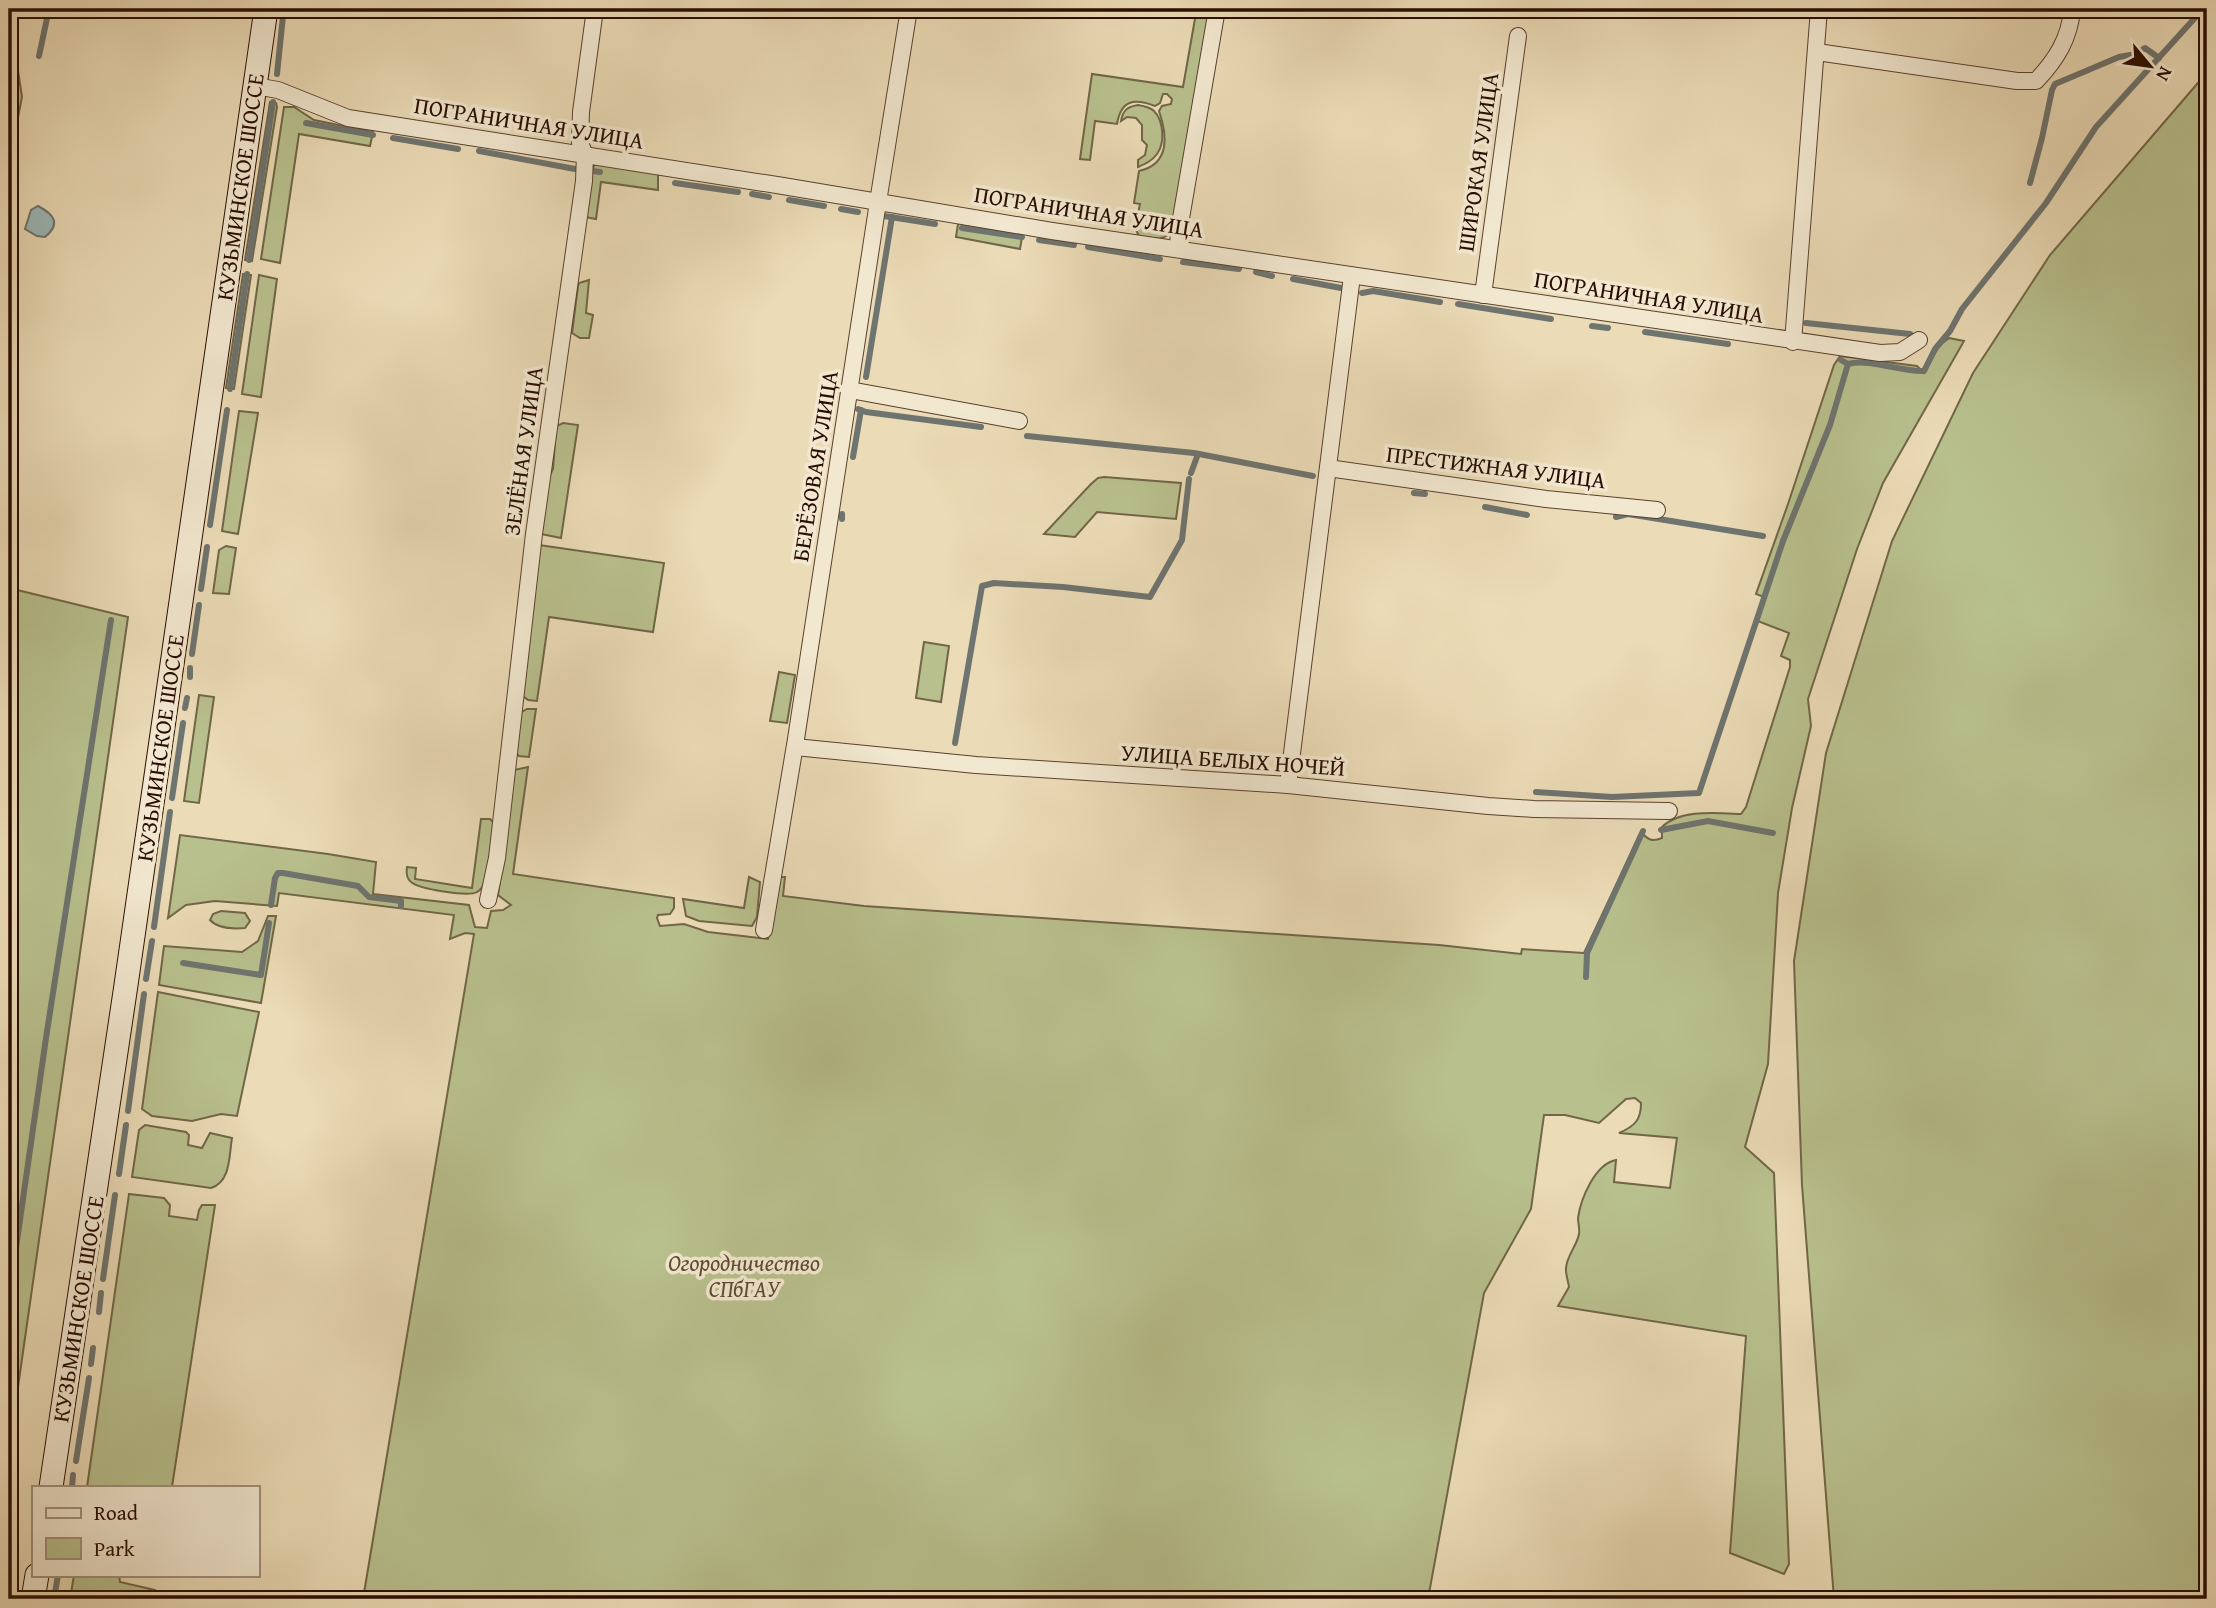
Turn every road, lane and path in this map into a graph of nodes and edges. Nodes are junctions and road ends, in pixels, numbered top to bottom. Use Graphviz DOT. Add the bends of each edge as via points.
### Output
graph roads {
  1 [pos="266,9"];
  2 [pos="595,9"];
  3 [pos="909,9"];
  4 [pos="1217,9"];
  5 [pos="1819,9"];
  6 [pos="2072,9"];
  7 [pos="1518,36"];
  8 [pos="1816,52"];
  9 [pos="254,86"];
  10 [pos="585,155"];
  11 [pos="878,202"];
  12 [pos="1178,249"];
  13 [pos="1352,276"];
  14 [pos="1483,295"];
  15 [pos="1919,340"];
  16 [pos="1793,342"];
  17 [pos="850,390"];
  18 [pos="1019,421"];
  19 [pos="1328,468"];
  20 [pos="1657,510"];
  21 [pos="795,747"];
  22 [pos="1288,785"];
  23 [pos="1669,811"];
  24 [pos="488,900"];
  25 [pos="764,930"];
  26 [pos="51,1486"];
  27 [pos="37,1576"];
  28 [pos="33,1599"];
  1 -- 9 [label="main road, КУЗЬМИНСКОЕ ШОССЕ"];
  2 -- 10 [label="street, ЗЕЛЁНАЯ УЛИЦА" via="581,112 580,143"];
  3 -- 11 [label="street, БЕРЁЗОВАЯ УЛИЦА"];
  4 -- 12 [label="street"];
  5 -- 8 [label="street"];
  6 -- 8 [label="street" via="2060,51 2036,82"];
  7 -- 14 [label="street, ШИРОКАЯ УЛИЦА"];
  8 -- 16 [label="street"];
  9 -- 10 [label="street, ПОГРАНИЧНАЯ УЛИЦА" via="278,90 348,118"];
  9 -- 26 [label="main road, КУЗЬМИНСКОЕ ШОССЕ"];
  10 -- 11 [label="street, ПОГРАНИЧНАЯ УЛИЦА"];
  10 -- 24 [label="street, ЗЕЛЁНАЯ УЛИЦА" via="534,534 497,858"];
  11 -- 12 [label="street, ПОГРАНИЧНАЯ УЛИЦА"];
  11 -- 17 [label="street, БЕРЁЗОВАЯ УЛИЦА"];
  12 -- 13 [label="street, ПОГРАНИЧНАЯ УЛИЦА"];
  13 -- 14 [label="street, ПОГРАНИЧНАЯ УЛИЦА"];
  13 -- 19 [label="street"];
  14 -- 16 [label="street, ПОГРАНИЧНАЯ УЛИЦА"];
  15 -- 16 [label="street, ПОГРАНИЧНАЯ УЛИЦА" via="1900,352 1880,353"];
  17 -- 18 [label="street"];
  17 -- 21 [label="street, БЕРЁЗОВАЯ УЛИЦА"];
  19 -- 20 [label="street, ПРЕСТИЖНАЯ УЛИЦА"];
  19 -- 22 [label="street"];
  21 -- 22 [label="street, УЛИЦА БЕЛЫХ НОЧЕЙ" via="976,765"];
  21 -- 25 [label="street, БЕРЁЗОВАЯ УЛИЦА"];
  22 -- 23 [label="street, УЛИЦА БЕЛЫХ НОЧЕЙ" via="1534,810"];
  27 -- 28 [label="main road"];
}
